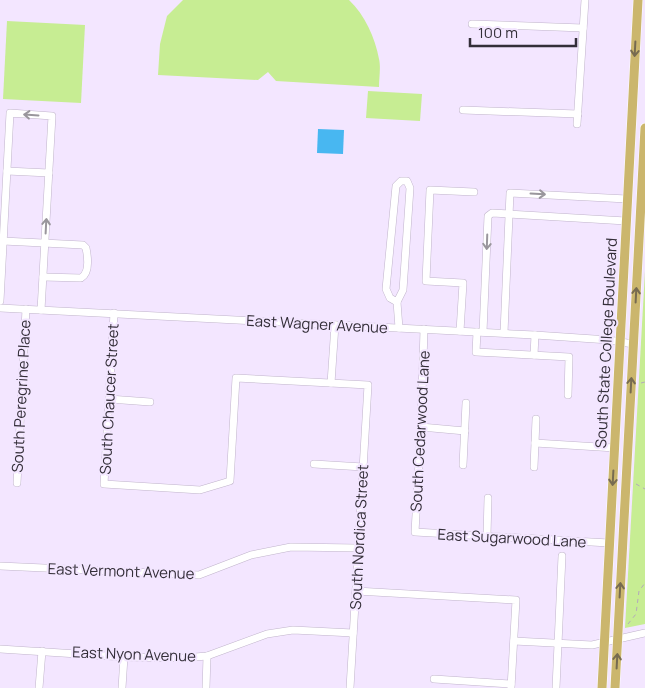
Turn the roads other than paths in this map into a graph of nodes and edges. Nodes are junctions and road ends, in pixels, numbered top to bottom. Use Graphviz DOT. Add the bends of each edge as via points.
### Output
graph roads {
  1 [pos="585,0"];
  2 [pos="638,0"];
  3 [pos="472,24"];
  4 [pos="583,28"];
  5 [pos="463,110"];
  6 [pos="578,114"];
  7 [pos="577,124"];
  8 [pos="645,128"];
  9 [pos="7,171"];
  10 [pos="49,173"];
  11 [pos="628,181"];
  12 [pos="644,181"];
  13 [pos="474,192"];
  14 [pos="627,199"];
  15 [pos="510,214"];
  16 [pos="626,221"];
  17 [pos="3,241"];
  18 [pos="45,243"];
  19 [pos="43,276"];
  20 [pos="0,302"];
  21 [pos="397,302"];
  22 [pos="0,308"];
  23 [pos="26,309"];
  24 [pos="41,310"];
  25 [pos="114,314"];
  26 [pos="335,324"];
  27 [pos="399,328"];
  28 [pos="424,329"];
  29 [pos="460,331"];
  30 [pos="480,332"];
  31 [pos="504,333"];
  32 [pos="535,335"];
  33 [pos="619,342"];
  34 [pos="633,344"];
  35 [pos="534,355"];
  36 [pos="332,383"];
  37 [pos="568,395"];
  38 [pos="109,399"];
  39 [pos="150,402"];
  40 [pos="466,403"];
  41 [pos="536,419"];
  42 [pos="421,428"];
  43 [pos="465,431"];
  44 [pos="535,442"];
  45 [pos="615,448"];
  46 [pos="314,464"];
  47 [pos="463,465"];
  48 [pos="363,467"];
  49 [pos="534,467"];
  50 [pos="17,483"];
  51 [pos="488,498"];
  52 [pos="415,532"];
  53 [pos="487,536"];
  54 [pos="609,543"];
  55 [pos="358,548"];
  56 [pos="562,556"];
  57 [pos="0,566"];
  58 [pos="356,591"];
  59 [pos="354,633"];
  60 [pos="645,633"];
  61 [pos="618,639"];
  62 [pos="514,641"];
  63 [pos="604,642"];
  64 [pos="559,643"];
  65 [pos="0,649"];
  66 [pos="42,651"];
  67 [pos="207,656"];
  68 [pos="124,657"];
  69 [pos="434,679"];
  70 [pos="511,686"];
  71 [pos="39,688"];
  72 [pos="122,688"];
  73 [pos="206,688"];
  74 [pos="350,688"];
  75 [pos="556,688"];
  76 [pos="602,688"];
  77 [pos="615,688"];
  1 -- 4 [label="street"];
  2 -- 11 [label="main road, South State College Boulevard, one-way"];
  3 -- 4 [label="street"];
  4 -- 6 [label="street"];
  5 -- 6 [label="street"];
  6 -- 7 [label="street"];
  8 -- 12 [label="main road, South State College Boulevard"];
  9 -- 10 [label="street"];
  10 -- 9 [label="street, one-way" via="52,116 10,113"];
  9 -- 17 [label="street"];
  18 -- 10 [label="street, one-way"];
  11 -- 12 [label="street"];
  11 -- 14 [label="main road, South State College Boulevard"];
  34 -- 12 [label="main road, South State College Boulevard, one-way"];
  13 -- 29 [label="street" via="430,190 426,281 462,283"];
  15 -- 14 [label="street, one-way" via="510,192"];
  14 -- 16 [label="main road, South State College Boulevard"];
  15 -- 16 [label="street"];
  15 -- 30 [label="street, one-way" via="492,213 488,216"];
  15 -- 31 [label="street"];
  16 -- 33 [label="main road, South State College Boulevard"];
  17 -- 18 [label="street"];
  17 -- 20 [label="street"];
  18 -- 19 [label="street"];
  18 -- 19 [label="street" via="83,245 87,252 87,272 81,278"];
  19 -- 24 [label="street"];
  21 -- 21 [label="street" via="403,290 410,188 407,181 396,186 386,290"];
  21 -- 27 [label="street"];
  22 -- 23 [label="street, East Wagner Avenue"];
  23 -- 24 [label="street, East Wagner Avenue"];
  23 -- 50 [label="street, South Peregrine Place"];
  24 -- 25 [label="street, East Wagner Avenue"];
  25 -- 26 [label="street, East Wagner Avenue"];
  25 -- 38 [label="street, South Chaucer Street"];
  26 -- 27 [label="street, East Wagner Avenue"];
  26 -- 36 [label="street"];
  27 -- 28 [label="street, East Wagner Avenue"];
  28 -- 29 [label="street, East Wagner Avenue"];
  28 -- 42 [label="street, South Cedarwood Lane"];
  29 -- 30 [label="street, East Wagner Avenue"];
  30 -- 31 [label="street, East Wagner Avenue"];
  30 -- 35 [label="street" via="476,352"];
  31 -- 32 [label="street, East Wagner Avenue"];
  32 -- 33 [label="street, East Wagner Avenue"];
  32 -- 35 [label="street"];
  33 -- 34 [label="street, East Wagner Avenue"];
  33 -- 45 [label="main road, South State College Boulevard"];
  61 -- 34 [label="main road, South State College Boulevard, one-way"];
  35 -- 37 [label="street" via="569,357"];
  36 -- 38 [label="street, South Chaucer Street" via="236,378 230,481 200,490 104,484"];
  36 -- 48 [label="street, South Nordica Street" via="368,385"];
  38 -- 39 [label="street"];
  40 -- 43 [label="street"];
  41 -- 44 [label="street"];
  42 -- 43 [label="street"];
  42 -- 52 [label="street, South Cedarwood Lane"];
  43 -- 47 [label="street"];
  44 -- 45 [label="street"];
  44 -- 49 [label="street"];
  45 -- 54 [label="main road, South State College Boulevard, one-way"];
  46 -- 48 [label="street"];
  48 -- 55 [label="street, South Nordica Street"];
  51 -- 53 [label="street"];
  52 -- 53 [label="street, East Sugarwood Lane"];
  53 -- 54 [label="street, East Sugarwood Lane"];
  54 -- 63 [label="main road, South State College Boulevard"];
  55 -- 57 [label="street, East Vermont Avenue" via="291,547 251,555 199,575"];
  55 -- 58 [label="street, South Nordica Street"];
  56 -- 64 [label="street"];
  58 -- 59 [label="street, South Nordica Street"];
  58 -- 62 [label="street" via="516,600"];
  59 -- 67 [label="street, East Nyon Avenue" via="284,631"];
  59 -- 74 [label="street, South Nordica Street"];
  60 -- 61 [label="street"];
  61 -- 63 [label="street"];
  77 -- 61 [label="main road, South State College Boulevard, one-way"];
  62 -- 64 [label="street"];
  62 -- 70 [label="street"];
  63 -- 64 [label="street" via="592,645"];
  63 -- 76 [label="main road, South State College Boulevard"];
  64 -- 75 [label="street"];
  65 -- 66 [label="street, East Nyon Avenue"];
  66 -- 68 [label="street, East Nyon Avenue"];
  66 -- 71 [label="street"];
  67 -- 68 [label="street, East Nyon Avenue"];
  67 -- 73 [label="street"];
  68 -- 72 [label="street"];
  69 -- 70 [label="street"];
}
